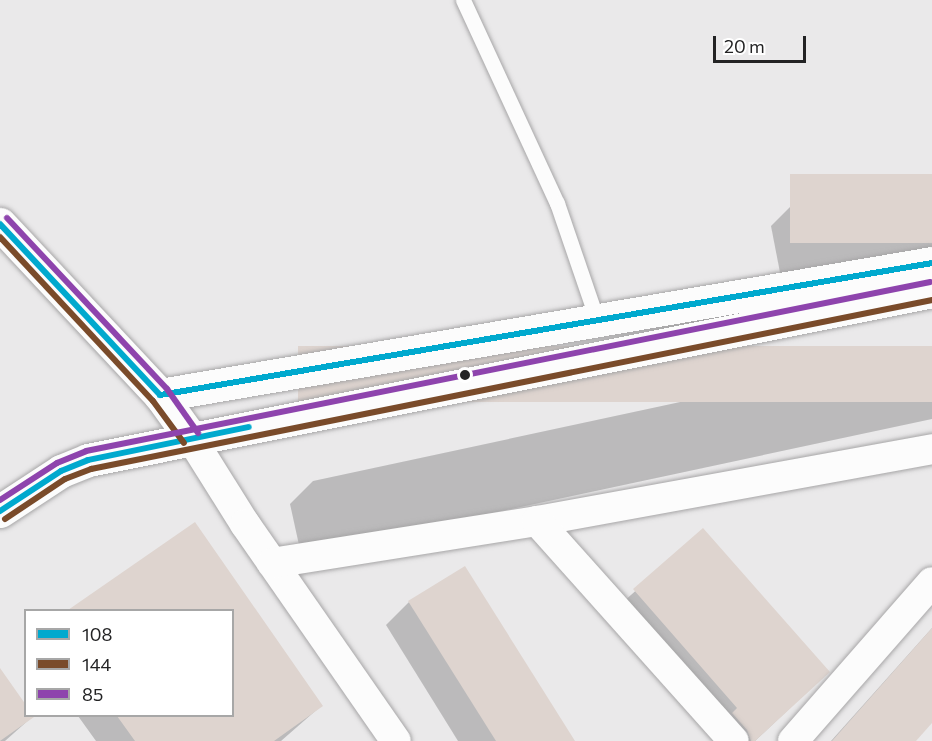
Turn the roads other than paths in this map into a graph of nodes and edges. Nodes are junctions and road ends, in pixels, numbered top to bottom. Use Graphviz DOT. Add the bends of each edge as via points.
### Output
graph roads {
  1 [pos="463,0"];
  2 [pos="0,224"];
  3 [pos="932,263"];
  4 [pos="932,291"];
  5 [pos="597,320"];
  6 [pos="160,395"];
  7 [pos="191,438"];
  8 [pos="932,449"];
  9 [pos="0,511"];
  10 [pos="537,521"];
  11 [pos="272,563"];
  12 [pos="932,582"];
  13 [pos="396,741"];
  14 [pos="734,741"];
  15 [pos="793,741"];
  1 -- 5 [label="lane" via="556,203"];
  2 -- 6 [label="street"];
  3 -- 5 [label="street"];
  4 -- 7 [label="street"];
  5 -- 6 [label="street"];
  6 -- 7 [label="street"];
  7 -- 9 [label="street" via="79,463"];
  7 -- 11 [label="street"];
  8 -- 10 [label="street"];
  10 -- 11 [label="street"];
  10 -- 14 [label="street"];
  11 -- 13 [label="street"];
  12 -- 15 [label="street"];
}
